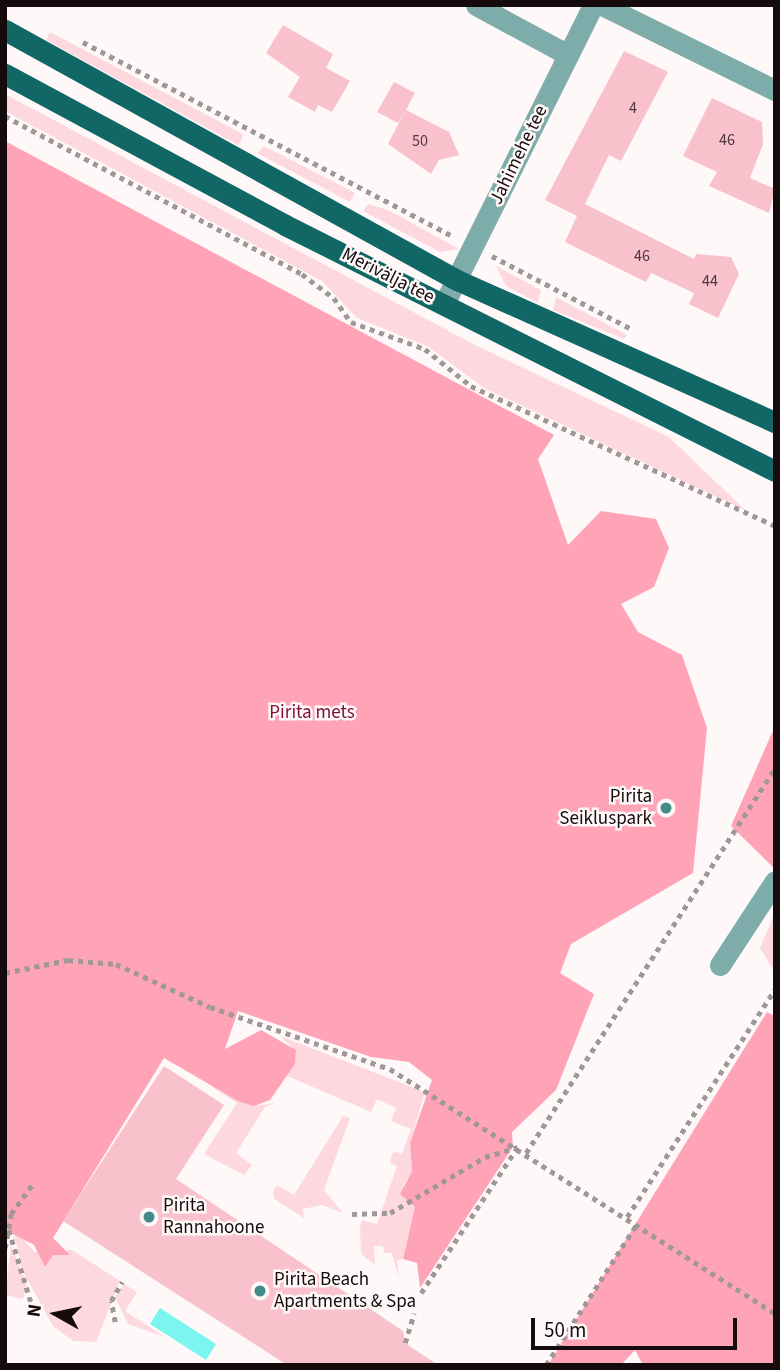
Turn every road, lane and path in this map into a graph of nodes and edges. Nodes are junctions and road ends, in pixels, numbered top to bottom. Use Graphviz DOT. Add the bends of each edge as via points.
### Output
graph roads {
  1 [pos="476,5"];
  2 [pos="593,5"];
  3 [pos="602,5"];
  4 [pos="5,30"];
  5 [pos="77,39"];
  6 [pos="568,55"];
  7 [pos="5,74"];
  8 [pos="775,90"];
  9 [pos="5,116"];
  10 [pos="473,247"];
  11 [pos="457,280"];
  12 [pos="444,304"];
  13 [pos="642,334"];
  14 [pos="775,422"];
  15 [pos="775,471"];
  16 [pos="775,526"];
  17 [pos="775,768"];
  18 [pos="775,881"];
  19 [pos="720,965"];
  20 [pos="5,973"];
  21 [pos="775,989"];
  22 [pos="517,1147"];
  23 [pos="526,1153"];
  24 [pos="32,1185"];
  25 [pos="352,1214"];
  26 [pos="627,1217"];
  27 [pos="637,1224"];
  28 [pos="9,1230"];
  29 [pos="5,1248"];
  30 [pos="122,1282"];
  31 [pos="421,1293"];
  32 [pos="31,1302"];
  33 [pos="414,1313"];
  34 [pos="775,1313"];
  35 [pos="115,1322"];
  36 [pos="405,1343"];
  37 [pos="546,1365"];
  1 -- 6 [label="street"];
  2 -- 6 [label="street, Jahimehe tee"];
  3 -- 8 [label="street"];
  4 -- 11 [label="main road, Merivälja tee"];
  5 -- 10 [label="path"];
  6 -- 10 [label="street, Jahimehe tee"];
  7 -- 12 [label="main road, Merivälja tee"];
  9 -- 16 [label="path" via="302,274 334,298 351,323 425,349 471,386"];
  10 -- 11 [label="street, Jahimehe tee"];
  10 -- 13 [label="path"];
  11 -- 12 [label="street, Jahimehe tee"];
  11 -- 14 [label="main road, Merivälja tee"];
  12 -- 15 [label="main road, Merivälja tee"];
  17 -- 23 [label="path"];
  18 -- 19 [label="street"];
  20 -- 22 [label="path" via="68,960 116,964 210,1007 390,1069"];
  21 -- 26 [label="path"];
  22 -- 23 [label="path"];
  22 -- 25 [label="path" via="485,1157 390,1213"];
  22 -- 31 [label="path"];
  23 -- 26 [label="path"];
  24 -- 28 [label="path" via="14,1209"];
  26 -- 27 [label="path"];
  27 -- 34 [label="path"];
  27 -- 37 [label="path"];
  28 -- 29 [label="path"];
  28 -- 32 [label="path"];
  30 -- 35 [label="path" via="111,1301"];
  33 -- 36 [label="path"];
}
